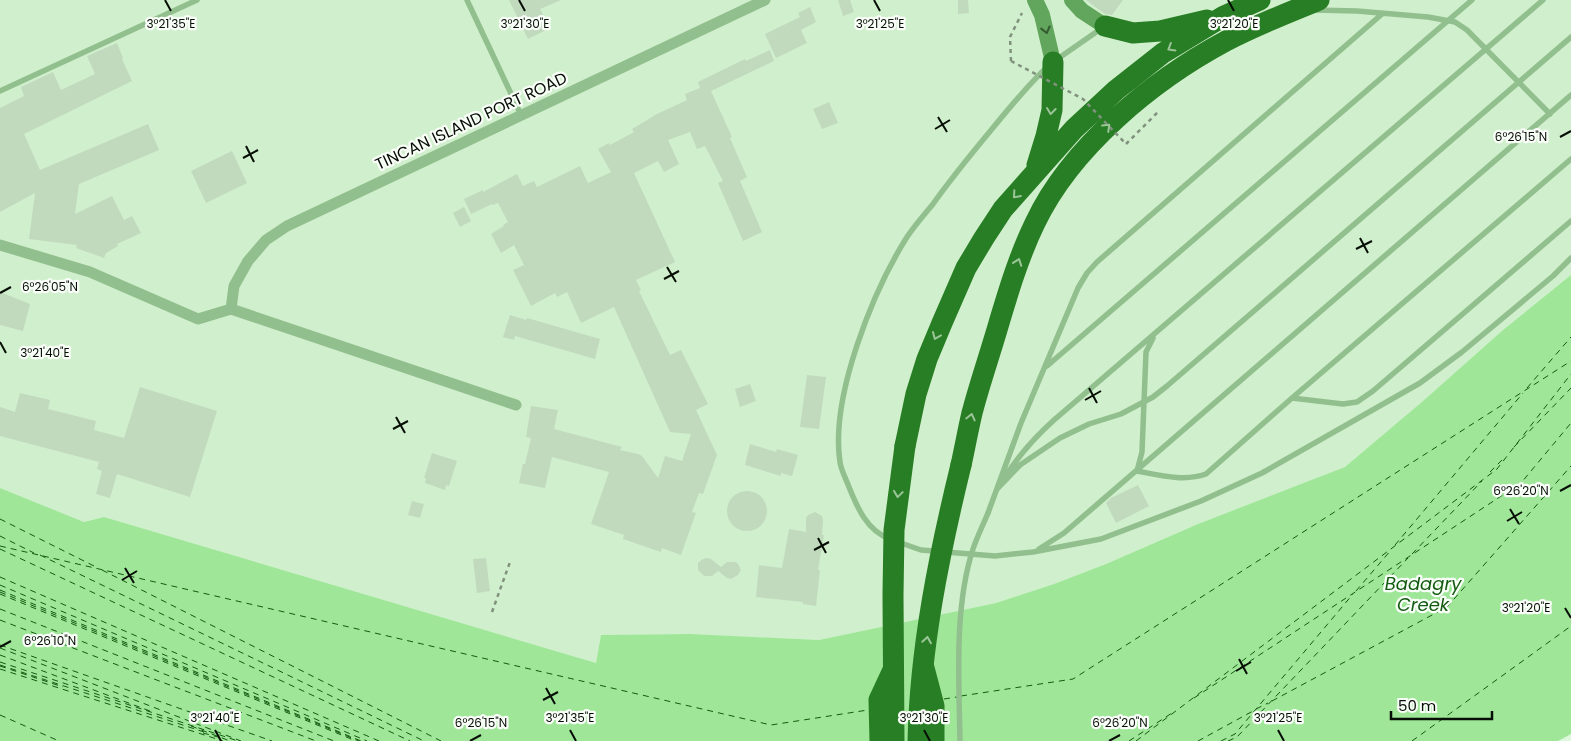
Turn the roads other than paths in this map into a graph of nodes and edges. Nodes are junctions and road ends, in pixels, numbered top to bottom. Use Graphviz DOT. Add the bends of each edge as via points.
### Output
graph roads {
  1 [pos="196,0"];
  2 [pos="467,0"];
  3 [pos="765,0"];
  4 [pos="1035,0"];
  5 [pos="1072,0"];
  6 [pos="1260,0"];
  7 [pos="1320,0"];
  8 [pos="1472,0"];
  9 [pos="1543,0"];
  10 [pos="1294,10"];
  11 [pos="1382,14"];
  12 [pos="1224,16"];
  13 [pos="1448,21"];
  14 [pos="1105,26"];
  15 [pos="1571,37"];
  16 [pos="1487,49"];
  17 [pos="1053,62"];
  18 [pos="1519,82"];
  19 [pos="0,90"];
  20 [pos="1571,95"];
  21 [pos="1550,114"];
  22 [pos="521,115"];
  23 [pos="1571,159"];
  24 [pos="1035,173"];
  25 [pos="1571,221"];
  26 [pos="0,245"];
  27 [pos="1571,258"];
  28 [pos="231,309"];
  29 [pos="1155,334"];
  30 [pos="1044,368"];
  31 [pos="1292,398"];
  32 [pos="1144,402"];
  33 [pos="516,405"];
  34 [pos="1137,471"];
  35 [pos="997,489"];
  36 [pos="1033,552"];
  37 [pos="923,665"];
  38 [pos="893,670"];
  39 [pos="880,741"];
  40 [pos="894,741"];
  41 [pos="918,741"];
  42 [pos="934,741"];
  43 [pos="960,741"];
  1 -- 19 [label="lane"];
  2 -- 22 [label="lane"];
  3 -- 22 [label="street, TINCAN ISLAND PORT ROAD"];
  4 -- 17 [label="street, one-way" via="1042,15"];
  5 -- 14 [label="street"];
  6 -- 12 [label="highway"];
  7 -- 10 [label="highway"];
  8 -- 13 [label="lane"];
  9 -- 16 [label="lane"];
  10 -- 11 [label="lane"];
  37 -- 10 [label="highway, one-way, bridge" via="941,551 972,412 1018,261 1035,222 1083,152 1140,98 1225,41"];
  11 -- 13 [label="lane"];
  11 -- 30 [label="lane" via="1086,273"];
  12 -- 14 [label="highway" via="1151,31 1133,32"];
  12 -- 24 [label="highway, one-way" via="1163,53 1116,90 1074,129"];
  13 -- 16 [label="lane" via="1456,22"];
  13 -- 30 [label="lane"];
  14 -- 17 [label="lane"];
  15 -- 18 [label="lane"];
  16 -- 18 [label="lane"];
  16 -- 29 [label="lane"];
  17 -- 24 [label="highway, one-way" via="1052,110"];
  17 -- 36 [label="lane" via="1031,82 965,161 908,236 866,320 840,409 840,463 857,507 873,529 921,550 994,556"];
  18 -- 21 [label="lane"];
  18 -- 32 [label="lane" via="1167,386"];
  20 -- 21 [label="lane"];
  21 -- 34 [label="lane"];
  22 -- 28 [label="street, TINCAN ISLAND PORT ROAD" via="287,226 266,240 248,260 234,286"];
  23 -- 31 [label="lane"];
  24 -- 38 [label="highway, one-way, bridge" via="1003,210 966,268 927,359 916,394 905,446 894,530"];
  25 -- 31 [label="lane" via="1357,402 1344,404"];
  26 -- 28 [label="street" via="90,272 198,319"];
  27 -- 36 [label="lane" via="1462,352 1420,383 1262,474 1109,536"];
  28 -- 33 [label="street"];
  29 -- 32 [label="lane" via="1146,352"];
  29 -- 35 [label="lane" via="1034,438"];
  30 -- 35 [label="lane"];
  31 -- 34 [label="lane" via="1206,474 1196,478"];
  32 -- 34 [label="lane" via="1142,452"];
  32 -- 35 [label="lane" via="1060,438 1020,466"];
  34 -- 36 [label="lane" via="1064,533"];
  35 -- 43 [label="lane, bridge" via="973,549 965,582 959,646"];
  37 -- 41 [label="highway, bridge"];
  37 -- 42 [label="highway" via="934,706"];
  38 -- 39 [label="highway" via="880,700"];
  38 -- 40 [label="highway, bridge"];
}
